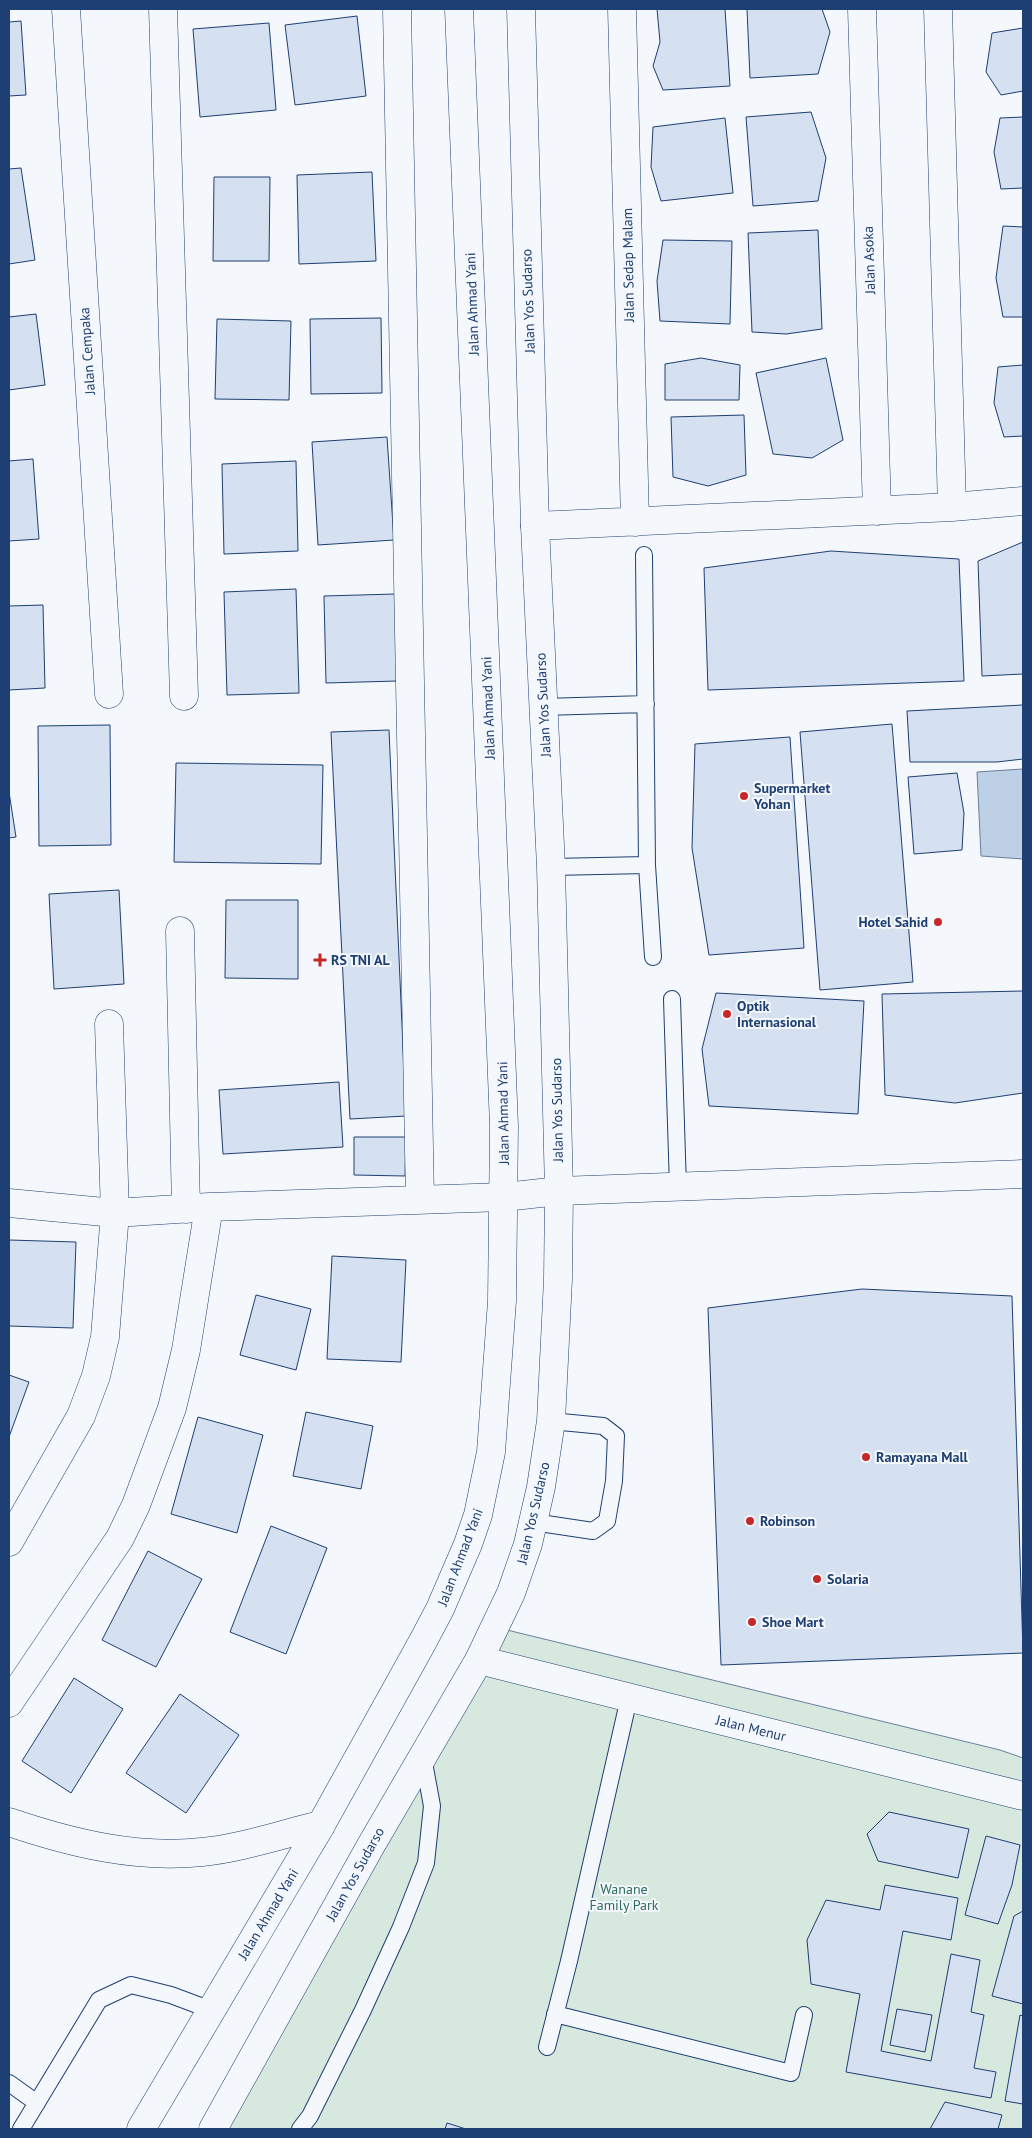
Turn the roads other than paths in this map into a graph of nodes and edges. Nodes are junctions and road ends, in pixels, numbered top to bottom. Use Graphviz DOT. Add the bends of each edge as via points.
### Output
graph roads {
  1 [pos="66,9"];
  2 [pos="163,9"];
  3 [pos="397,9"];
  4 [pos="459,9"];
  5 [pos="521,9"];
  6 [pos="622,9"];
  7 [pos="862,9"];
  8 [pos="938,9"];
  9 [pos="1023,501"];
  10 [pos="952,507"];
  11 [pos="877,511"];
  12 [pos="635,522"];
  13 [pos="534,526"];
  14 [pos="644,555"];
  15 [pos="109,694"];
  16 [pos="184,696"];
  17 [pos="646,704"];
  18 [pos="544,707"];
  19 [pos="647,865"];
  20 [pos="551,867"];
  21 [pos="180,931"];
  22 [pos="653,957"];
  23 [pos="672,999"];
  24 [pos="109,1024"];
  25 [pos="1023,1174"];
  26 [pos="678,1187"];
  27 [pos="559,1191"];
  28 [pos="504,1197"];
  29 [pos="420,1200"];
  30 [pos="9,1203"];
  31 [pos="197,1208"];
  32 [pos="115,1213"];
  33 [pos="551,1421"];
  34 [pos="533,1522"];
  35 [pos="9,1542"];
  36 [pos="479,1660"];
  37 [pos="629,1698"];
  38 [pos="9,1703"];
  39 [pos="423,1755"];
  40 [pos="1023,1796"];
  41 [pos="9,1822"];
  42 [pos="321,1825"];
  43 [pos="211,2010"];
  44 [pos="555,2014"];
  45 [pos="804,2015"];
  46 [pos="547,2047"];
  47 [pos="9,2083"];
  48 [pos="37,2102"];
  49 [pos="21,2129"];
  50 [pos="141,2129"];
  51 [pos="213,2129"];
  52 [pos="300,2129"];
  1 -- 15 [label="main road, Jalan Cempaka"];
  2 -- 16 [label="main road"];
  3 -- 29 [label="main road"];
  4 -- 28 [label="main road, Jalan Ahmad Yani" via="504,1126"];
  5 -- 13 [label="main road, Jalan Yos Sudarso"];
  6 -- 12 [label="main road, Jalan Sedap Malam"];
  7 -- 11 [label="main road, Jalan Asoka"];
  8 -- 10 [label="main road"];
  9 -- 10 [label="main road"];
  10 -- 11 [label="main road"];
  11 -- 12 [label="main road"];
  12 -- 13 [label="main road"];
  13 -- 18 [label="main road, Jalan Yos Sudarso"];
  14 -- 17 [label="lane"];
  17 -- 18 [label="lane"];
  17 -- 19 [label="lane"];
  18 -- 20 [label="main road, Jalan Yos Sudarso"];
  19 -- 20 [label="lane"];
  19 -- 22 [label="lane"];
  20 -- 27 [label="main road, Jalan Yos Sudarso"];
  21 -- 31 [label="main road"];
  23 -- 26 [label="lane"];
  24 -- 32 [label="main road"];
  25 -- 26 [label="main road"];
  26 -- 27 [label="main road"];
  27 -- 28 [label="main road"];
  27 -- 33 [label="main road, Jalan Yos Sudarso"];
  28 -- 29 [label="main road"];
  28 -- 42 [label="main road, Jalan Ahmad Yani" via="502,1301 491,1452 478,1514 440,1609"];
  29 -- 31 [label="main road"];
  30 -- 32 [label="main road"];
  31 -- 32 [label="main road"];
  31 -- 38 [label="main road" via="186,1350 172,1408 136,1505 115,1546"];
  32 -- 35 [label="main road" via="105,1338 96,1376 81,1416"];
  33 -- 34 [label="main road, Jalan Yos Sudarso"];
  33 -- 34 [label="lane" via="603,1426 616,1436 614,1481 607,1521 593,1531"];
  34 -- 36 [label="main road, Jalan Yos Sudarso" via="511,1594"];
  36 -- 37 [label="main road, Jalan Menur"];
  36 -- 39 [label="main road, Jalan Yos Sudarso"];
  37 -- 40 [label="main road, Jalan Menur"];
  37 -- 44 [label="lane"];
  39 -- 51 [label="main road, Jalan Yos Sudarso"];
  39 -- 52 [label="lane" via="432,1806 426,1863 401,1928 363,2010 310,2116"];
  41 -- 42 [label="main road" via="51,1837 101,1848 179,1854 222,1848"];
  42 -- 43 [label="main road, Jalan Ahmad Yani"];
  43 -- 48 [label="lane" via="131,1985 99,2000"];
  43 -- 50 [label="main road, Jalan Ahmad Yani"];
  44 -- 45 [label="lane" via="791,2073"];
  44 -- 46 [label="lane"];
  47 -- 48 [label="lane"];
  48 -- 49 [label="lane"];
}
